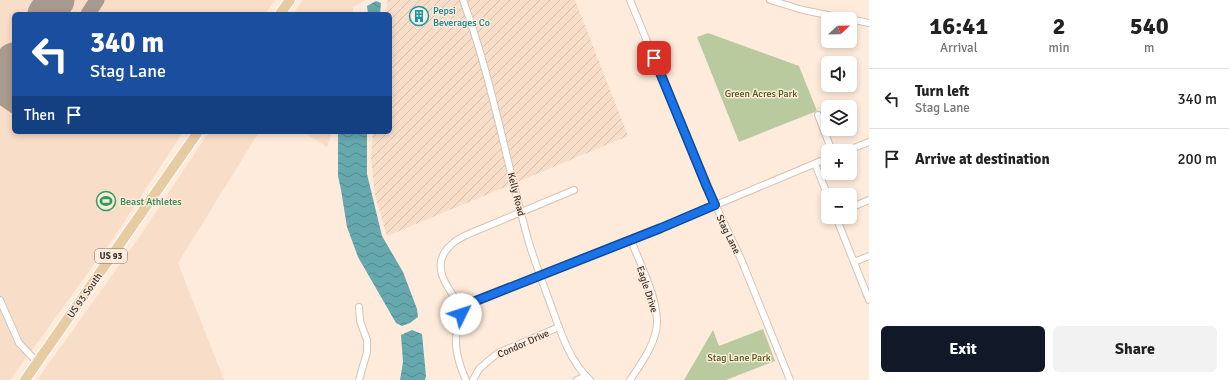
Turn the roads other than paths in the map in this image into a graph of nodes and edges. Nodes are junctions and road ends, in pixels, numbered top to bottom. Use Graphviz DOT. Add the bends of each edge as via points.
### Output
graph roads {
  1 [pos="290,0"];
  2 [pos="463,0"];
  3 [pos="630,0"];
  4 [pos="770,0"];
  5 [pos="281,12"];
  6 [pos="821,14"];
  7 [pos="857,21"];
  8 [pos="869,23"];
  9 [pos="818,115"];
  10 [pos="197,134"];
  11 [pos="869,142"];
  12 [pos="829,144"];
  13 [pos="857,147"];
  14 [pos="821,161"];
  15 [pos="815,164"];
  16 [pos="825,188"];
  17 [pos="574,190"];
  18 [pos="869,200"];
  19 [pos="715,205"];
  20 [pos="857,205"];
  21 [pos="521,213"];
  22 [pos="839,224"];
  23 [pos="631,240"];
  24 [pos="869,256"];
  25 [pos="854,262"];
  26 [pos="540,276"];
  27 [pos="0,300"];
  28 [pos="869,300"];
  29 [pos="359,307"];
  30 [pos="463,309"];
  31 [pos="559,327"];
  32 [pos="37,362"];
  33 [pos="588,378"];
  34 [pos="25,380"];
  35 [pos="359,380"];
  36 [pos="466,380"];
  37 [pos="473,380"];
  38 [pos="576,380"];
  39 [pos="630,380"];
  40 [pos="790,380"];
  1 -- 5 [label="main road"];
  2 -- 21 [label="street, Kelly Road" via="479,45"];
  3 -- 19 [label="street, Stag Lane"];
  4 -- 6 [label="street"];
  7 -- 8 [label="street"];
  9 -- 12 [label="street"];
  10 -- 32 [label="main road, US 93 South / US 93"];
  11 -- 13 [label="street"];
  14 -- 15 [label="street"];
  15 -- 16 [label="street"];
  15 -- 19 [label="street"];
  17 -- 21 [label="street"];
  18 -- 20 [label="street"];
  19 -- 23 [label="street"];
  19 -- 40 [label="street, Stag Lane" via="741,258"];
  21 -- 26 [label="street, Kelly Road"];
  21 -- 30 [label="street" via="471,233 444,252 441,274"];
  22 -- 25 [label="street"];
  23 -- 26 [label="street"];
  23 -- 39 [label="street, Eagle Drive" via="654,298 657,318 652,344"];
  24 -- 25 [label="street"];
  25 -- 28 [label="street"];
  26 -- 30 [label="street" via="468,304"];
  26 -- 31 [label="street, Kelly Road"];
  27 -- 32 [label="street" via="19,343"];
  29 -- 35 [label="street" via="360,321 367,340 367,352"];
  30 -- 36 [label="street" via="457,327 456,345 457,358"];
  31 -- 33 [label="street, Kelly Road" via="571,355"];
  31 -- 37 [label="street, Condor Drive" via="498,353 479,369"];
  32 -- 34 [label="main road, US 93 South / US 93"];
  33 -- 38 [label="street"];
}
